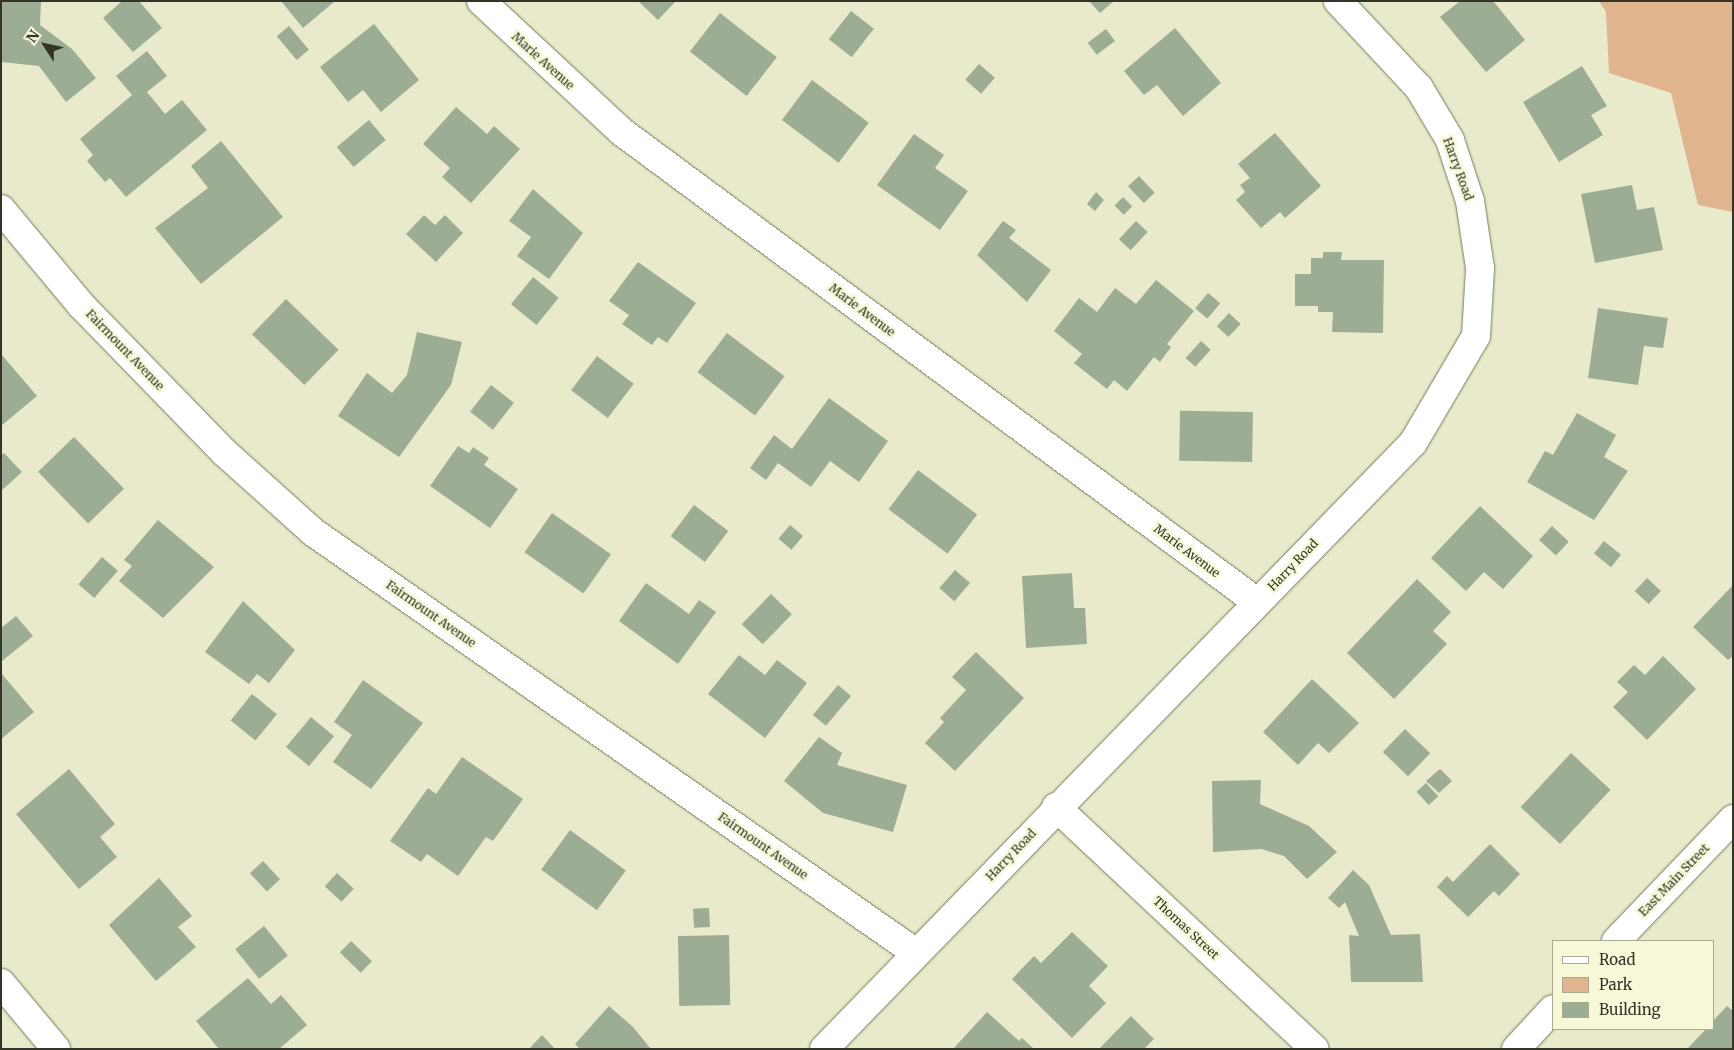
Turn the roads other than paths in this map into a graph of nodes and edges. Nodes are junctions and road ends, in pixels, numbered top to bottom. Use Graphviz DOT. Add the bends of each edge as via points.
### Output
graph roads {
  1 [pos="481,1"];
  2 [pos="1338,1"];
  3 [pos="1,209"];
  4 [pos="1256,602"];
  5 [pos="1056,807"];
  6 [pos="1733,819"];
  7 [pos="1617,940"];
  8 [pos="916,953"];
  9 [pos="1,983"];
  10 [pos="1552,1010"];
  11 [pos="56,1049"];
  12 [pos="824,1049"];
  13 [pos="1316,1049"];
  14 [pos="1516,1049"];
  1 -- 4 [label="street, Marie Avenue" via="622,132"];
  2 -- 4 [label="street, Harry Road" via="1420,88 1450,140 1470,201 1480,268 1476,336 1413,443"];
  3 -- 8 [label="street, Fairmount Avenue" via="88,312 225,454 313,532"];
  4 -- 5 [label="street, Harry Road"];
  5 -- 8 [label="street, Harry Road"];
  5 -- 13 [label="street, Thomas Street"];
  6 -- 7 [label="street, East Main Street"];
  8 -- 12 [label="street, Harry Road"];
  9 -- 11 [label="street"];
  10 -- 14 [label="street"];
}
